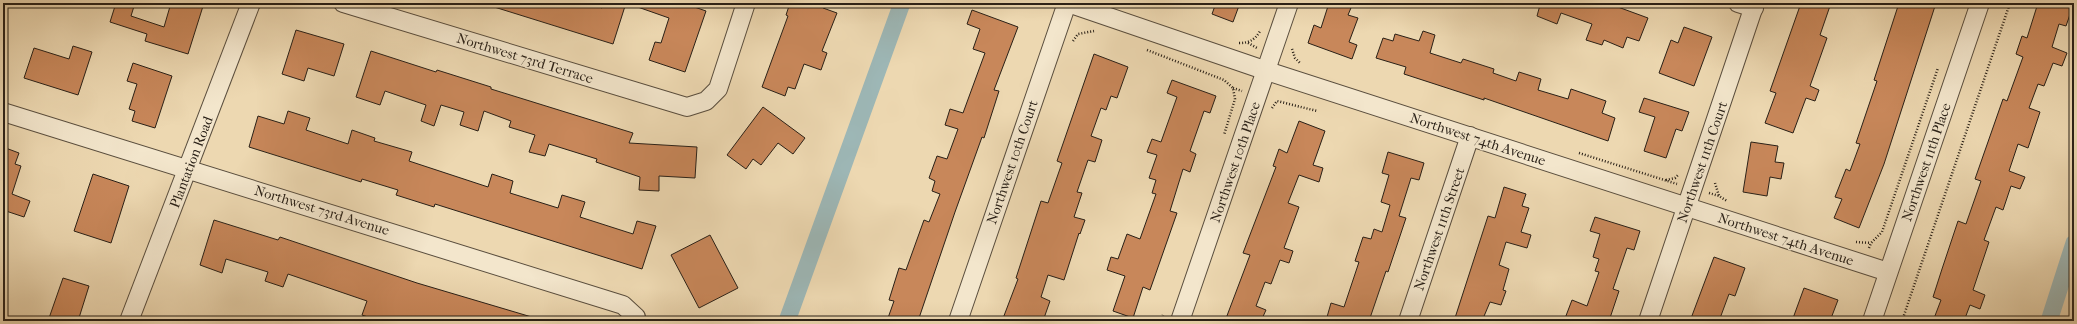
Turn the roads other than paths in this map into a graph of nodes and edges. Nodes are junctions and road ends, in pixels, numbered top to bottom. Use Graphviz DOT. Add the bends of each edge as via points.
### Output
graph roads {
  1 [pos="251,3"];
  2 [pos="343,3"];
  3 [pos="746,3"];
  4 [pos="1068,3"];
  5 [pos="1290,3"];
  6 [pos="1980,3"];
  7 [pos="1749,5"];
  8 [pos="1267,71"];
  9 [pos="3,112"];
  10 [pos="1470,136"];
  11 [pos="188,168"];
  12 [pos="1687,208"];
  13 [pos="1888,272"];
  14 [pos="636,319"];
  15 [pos="129,321"];
  16 [pos="958,321"];
  17 [pos="1180,321"];
  18 [pos="1408,321"];
  19 [pos="1648,321"];
  20 [pos="1872,321"];
  1 -- 11 [label="street, Plantation Road"];
  2 -- 3 [label="street, Northwest 73rd Terrace" via="687,107 706,101 718,89"];
  4 -- 8 [label="street, Northwest 74th Avenue"];
  4 -- 16 [label="street, Northwest 10th Court"];
  5 -- 8 [label="street, Northwest 10th Place"];
  6 -- 13 [label="street, Northwest 11th Place"];
  7 -- 12 [label="street, Northwest 11th Court"];
  8 -- 10 [label="street, Northwest 74th Avenue"];
  8 -- 17 [label="street, Northwest 10th Place"];
  9 -- 11 [label="street, Northwest 73rd Avenue"];
  10 -- 12 [label="street, Northwest 74th Avenue"];
  10 -- 18 [label="street, Northwest 11th Street"];
  11 -- 14 [label="street, Northwest 73rd Avenue" via="623,305"];
  11 -- 15 [label="street, Plantation Road"];
  12 -- 13 [label="street, Northwest 74th Avenue"];
  12 -- 19 [label="street, Northwest 11th Court"];
  13 -- 20 [label="street, Northwest 11th Place"];
}
